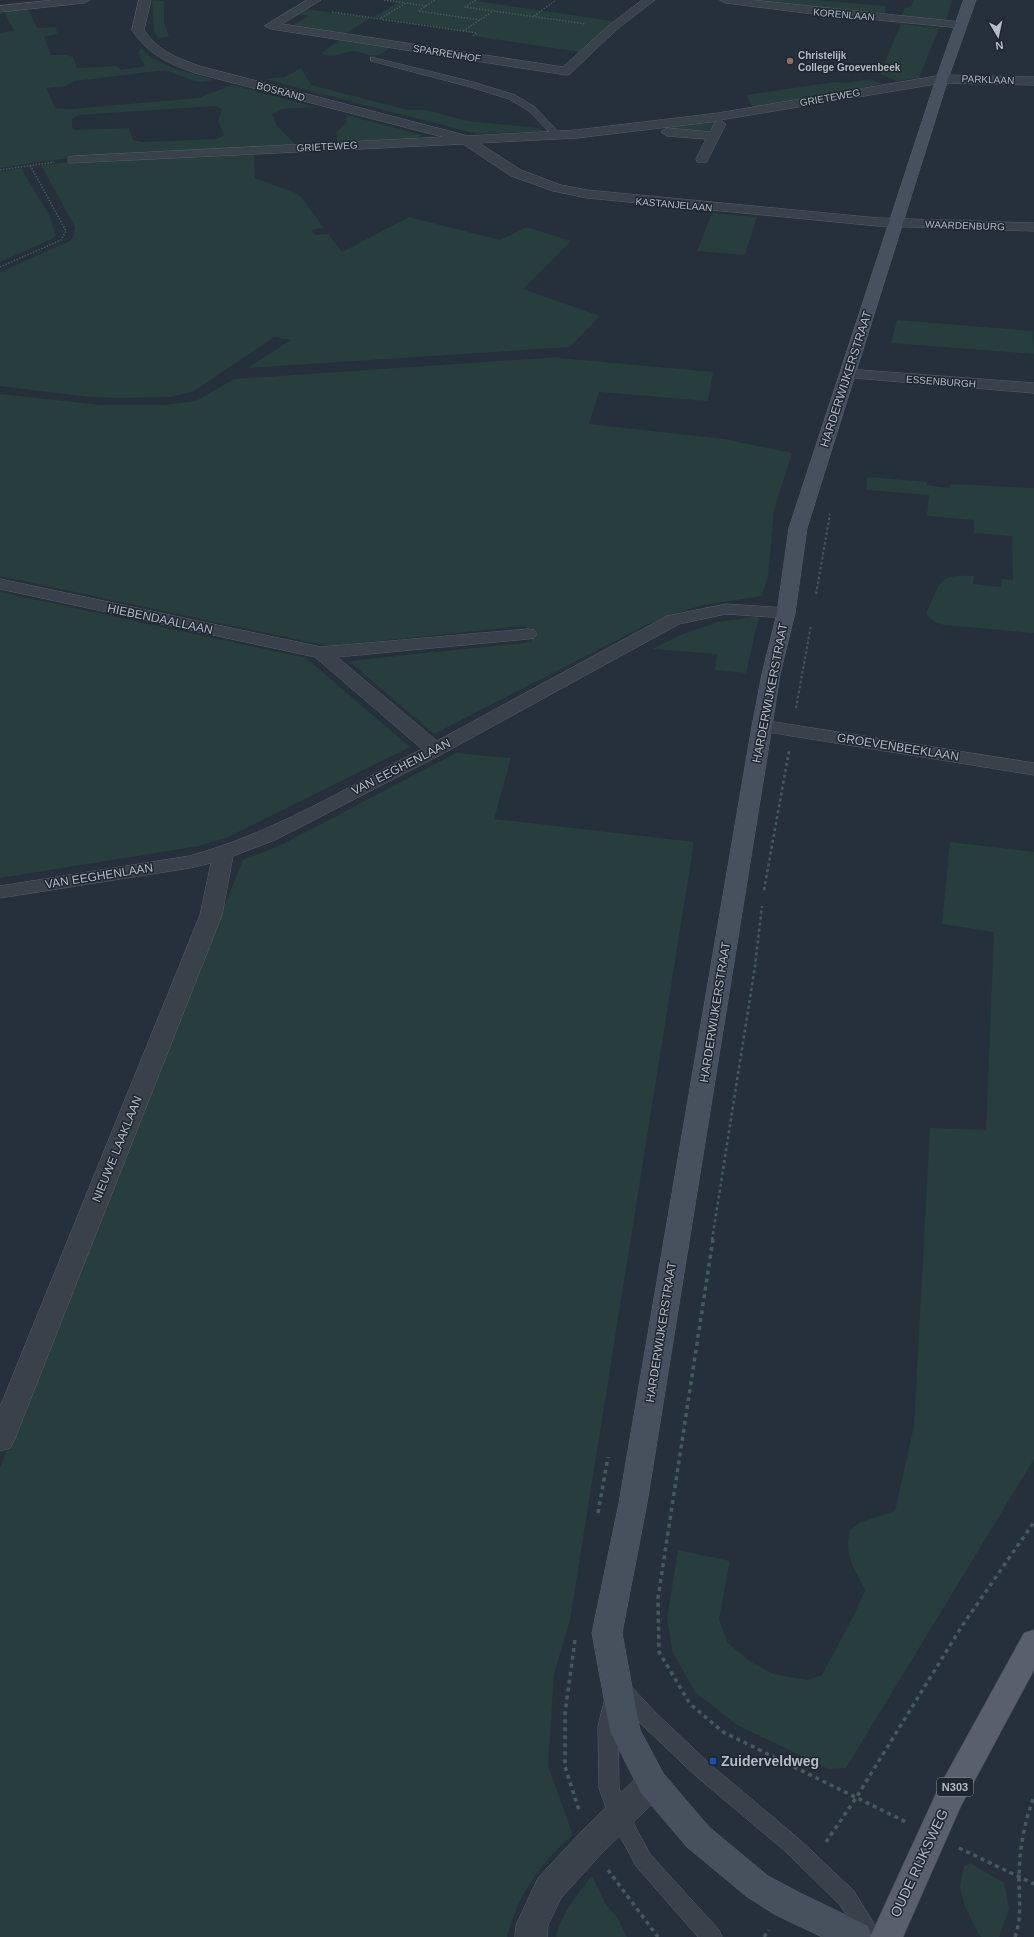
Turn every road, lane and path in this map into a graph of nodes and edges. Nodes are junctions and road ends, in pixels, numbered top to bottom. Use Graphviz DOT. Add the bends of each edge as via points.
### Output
graph roads {
  1 [pos="84,0"];
  2 [pos="145,0"];
  3 [pos="315,0"];
  4 [pos="384,0"];
  5 [pos="435,0"];
  6 [pos="476,0"];
  7 [pos="556,0"];
  8 [pos="649,0"];
  9 [pos="726,0"];
  10 [pos="970,0"];
  11 [pos="406,3"];
  12 [pos="426,6"];
  13 [pos="302,7"];
  14 [pos="0,9"];
  15 [pos="493,11"];
  16 [pos="533,17"];
  17 [pos="381,19"];
  18 [pos="480,20"];
  19 [pos="961,24"];
  20 [pos="612,28"];
  21 [pos="463,31"];
  22 [pos="479,38"];
  23 [pos="374,59"];
  24 [pos="942,79"];
  25 [pos="1034,81"];
  26 [pos="718,117"];
  27 [pos="654,126"];
  28 [pos="557,135"];
  29 [pos="714,136"];
  30 [pos="465,139"];
  31 [pos="702,159"];
  32 [pos="74,160"];
  33 [pos="30,165"];
  34 [pos="0,170"];
  35 [pos="896,223"];
  36 [pos="1034,228"];
  37 [pos="0,267"];
  38 [pos="847,374"];
  39 [pos="1034,388"];
  40 [pos="832,507"];
  41 [pos="0,584"];
  42 [pos="815,599"];
  43 [pos="786,613"];
  44 [pos="811,622"];
  45 [pos="528,634"];
  46 [pos="321,653"];
  47 [pos="762,726"];
  48 [pos="793,730"];
  49 [pos="435,750"];
  50 [pos="1034,769"];
  51 [pos="223,854"];
  52 [pos="0,892"];
  53 [pos="763,895"];
  54 [pos="762,903"];
  55 [pos="0,1442"];
  56 [pos="1034,1522"];
  57 [pos="1034,1642"];
  58 [pos="615,1682"];
  59 [pos="652,1783"];
  60 [pos="1034,1797"];
  61 [pos="619,1816"];
  62 [pos="1019,1877"];
  63 [pos="1034,1884"];
  64 [pos="530,1937"];
  65 [pos="712,1937"];
  66 [pos="856,1937"];
  67 [pos="872,1937"];
  68 [pos="886,1937"];
  69 [pos="1015,1937"];
  1 -- 14 [label="street"];
  2 -- 30 [label="street, BOSRAND" via="138,30 152,49 161,55 199,70"];
  3 -- 13 [label="street, SPARRENHOF"];
  4 -- 11 [label="path"];
  5 -- 12 [label="path"];
  6 -- 15 [label="path" via="465,7"];
  7 -- 16 [label="path"];
  8 -- 20 [label="street, SPARRENHOF"];
  9 -- 19 [label="street, KORENLAAN"];
  10 -- 19 [label="main road, HARDERWIJKERSTRAAT"];
  11 -- 12 [label="path"];
  11 -- 17 [label="path"];
  12 -- 18 [label="path" via="418,11"];
  13 -- 17 [label="path"];
  13 -- 20 [label="street, SPARRENHOF" via="271,26 566,71"];
  15 -- 16 [label="path"];
  15 -- 18 [label="path"];
  16 -- 20 [label="path"];
  17 -- 21 [label="path"];
  18 -- 21 [label="path"];
  19 -- 24 [label="main road, HARDERWIJKERSTRAAT"];
  21 -- 22 [label="path" via="476,33 471,36"];
  23 -- 28 [label="lane" via="512,97 532,109"];
  24 -- 25 [label="street, PARKLAAN"];
  24 -- 26 [label="street, GRIETEWEG"];
  24 -- 35 [label="main road, HARDERWIJKERSTRAAT"];
  26 -- 27 [label="street, GRIETEWEG"];
  26 -- 29 [label="street" via="721,122"];
  27 -- 28 [label="street, GRIETEWEG"];
  27 -- 29 [label="street, GRIETEWEG" via="668,133"];
  28 -- 30 [label="street, GRIETEWEG"];
  29 -- 31 [label="street"];
  30 -- 32 [label="street, GRIETEWEG"];
  30 -- 35 [label="street, KASTANJELAAN" via="516,173 558,188 587,194"];
  32 -- 33 [label="path"];
  33 -- 34 [label="path"];
  33 -- 37 [label="path" via="66,231 61,240"];
  35 -- 36 [label="street, WAARDENBURG"];
  35 -- 38 [label="main road, HARDERWIJKERSTRAAT"];
  38 -- 39 [label="street, ESSENBURGH"];
  38 -- 43 [label="main road, HARDERWIJKERSTRAAT" via="798,528"];
  40 -- 42 [label="path"];
  41 -- 46 [label="street, HIEBENDAALLAAN"];
  43 -- 47 [label="main road, HARDERWIJKERSTRAAT"];
  43 -- 49 [label="street, VAN EEGHENLAAN" via="726,610 673,620"];
  44 -- 48 [label="path"];
  45 -- 46 [label="street, HIEBENDAALLAAN"];
  46 -- 49 [label="street, HIEBENDAALLAAN"];
  47 -- 48 [label="street, GROEVENBEEKLAAN"];
  47 -- 58 [label="main road, HARDERWIJKERSTRAAT" via="633,1503 607,1633"];
  48 -- 50 [label="street, GROEVENBEEKLAAN"];
  48 -- 53 [label="path"];
  49 -- 51 [label="street, VAN EEGHENLAAN" via="268,836"];
  51 -- 52 [label="street, VAN EEGHENLAAN" via="190,862"];
  51 -- 55 [label="street, NIEUWE LAAKLAAN" via="211,915"];
  54 -- 56 [label="path" via="755,966 667,1532 658,1598 659,1652 690,1704 723,1732 856,1798 962,1626"];
  57 -- 68 [label="main road, OUDE RIJKSWEG / N303" via="949,1799"];
  58 -- 59 [label="main road, HARDERWIJKERSTRAAT" via="625,1731"];
  58 -- 61 [label="lane" via="608,1726 609,1788"];
  58 -- 67 [label="lane" via="649,1719 704,1771 792,1845 847,1898"];
  59 -- 61 [label="street"];
  59 -- 66 [label="main road, HARDERWIJKERSTRAAT" via="698,1837 757,1886"];
  60 -- 62 [label="path" via="1029,1807"];
  61 -- 64 [label="street" via="549,1888 532,1925"];
  61 -- 65 [label="lane" via="643,1860"];
  62 -- 63 [label="path"];
  62 -- 69 [label="path" via="1020,1927"];
}
